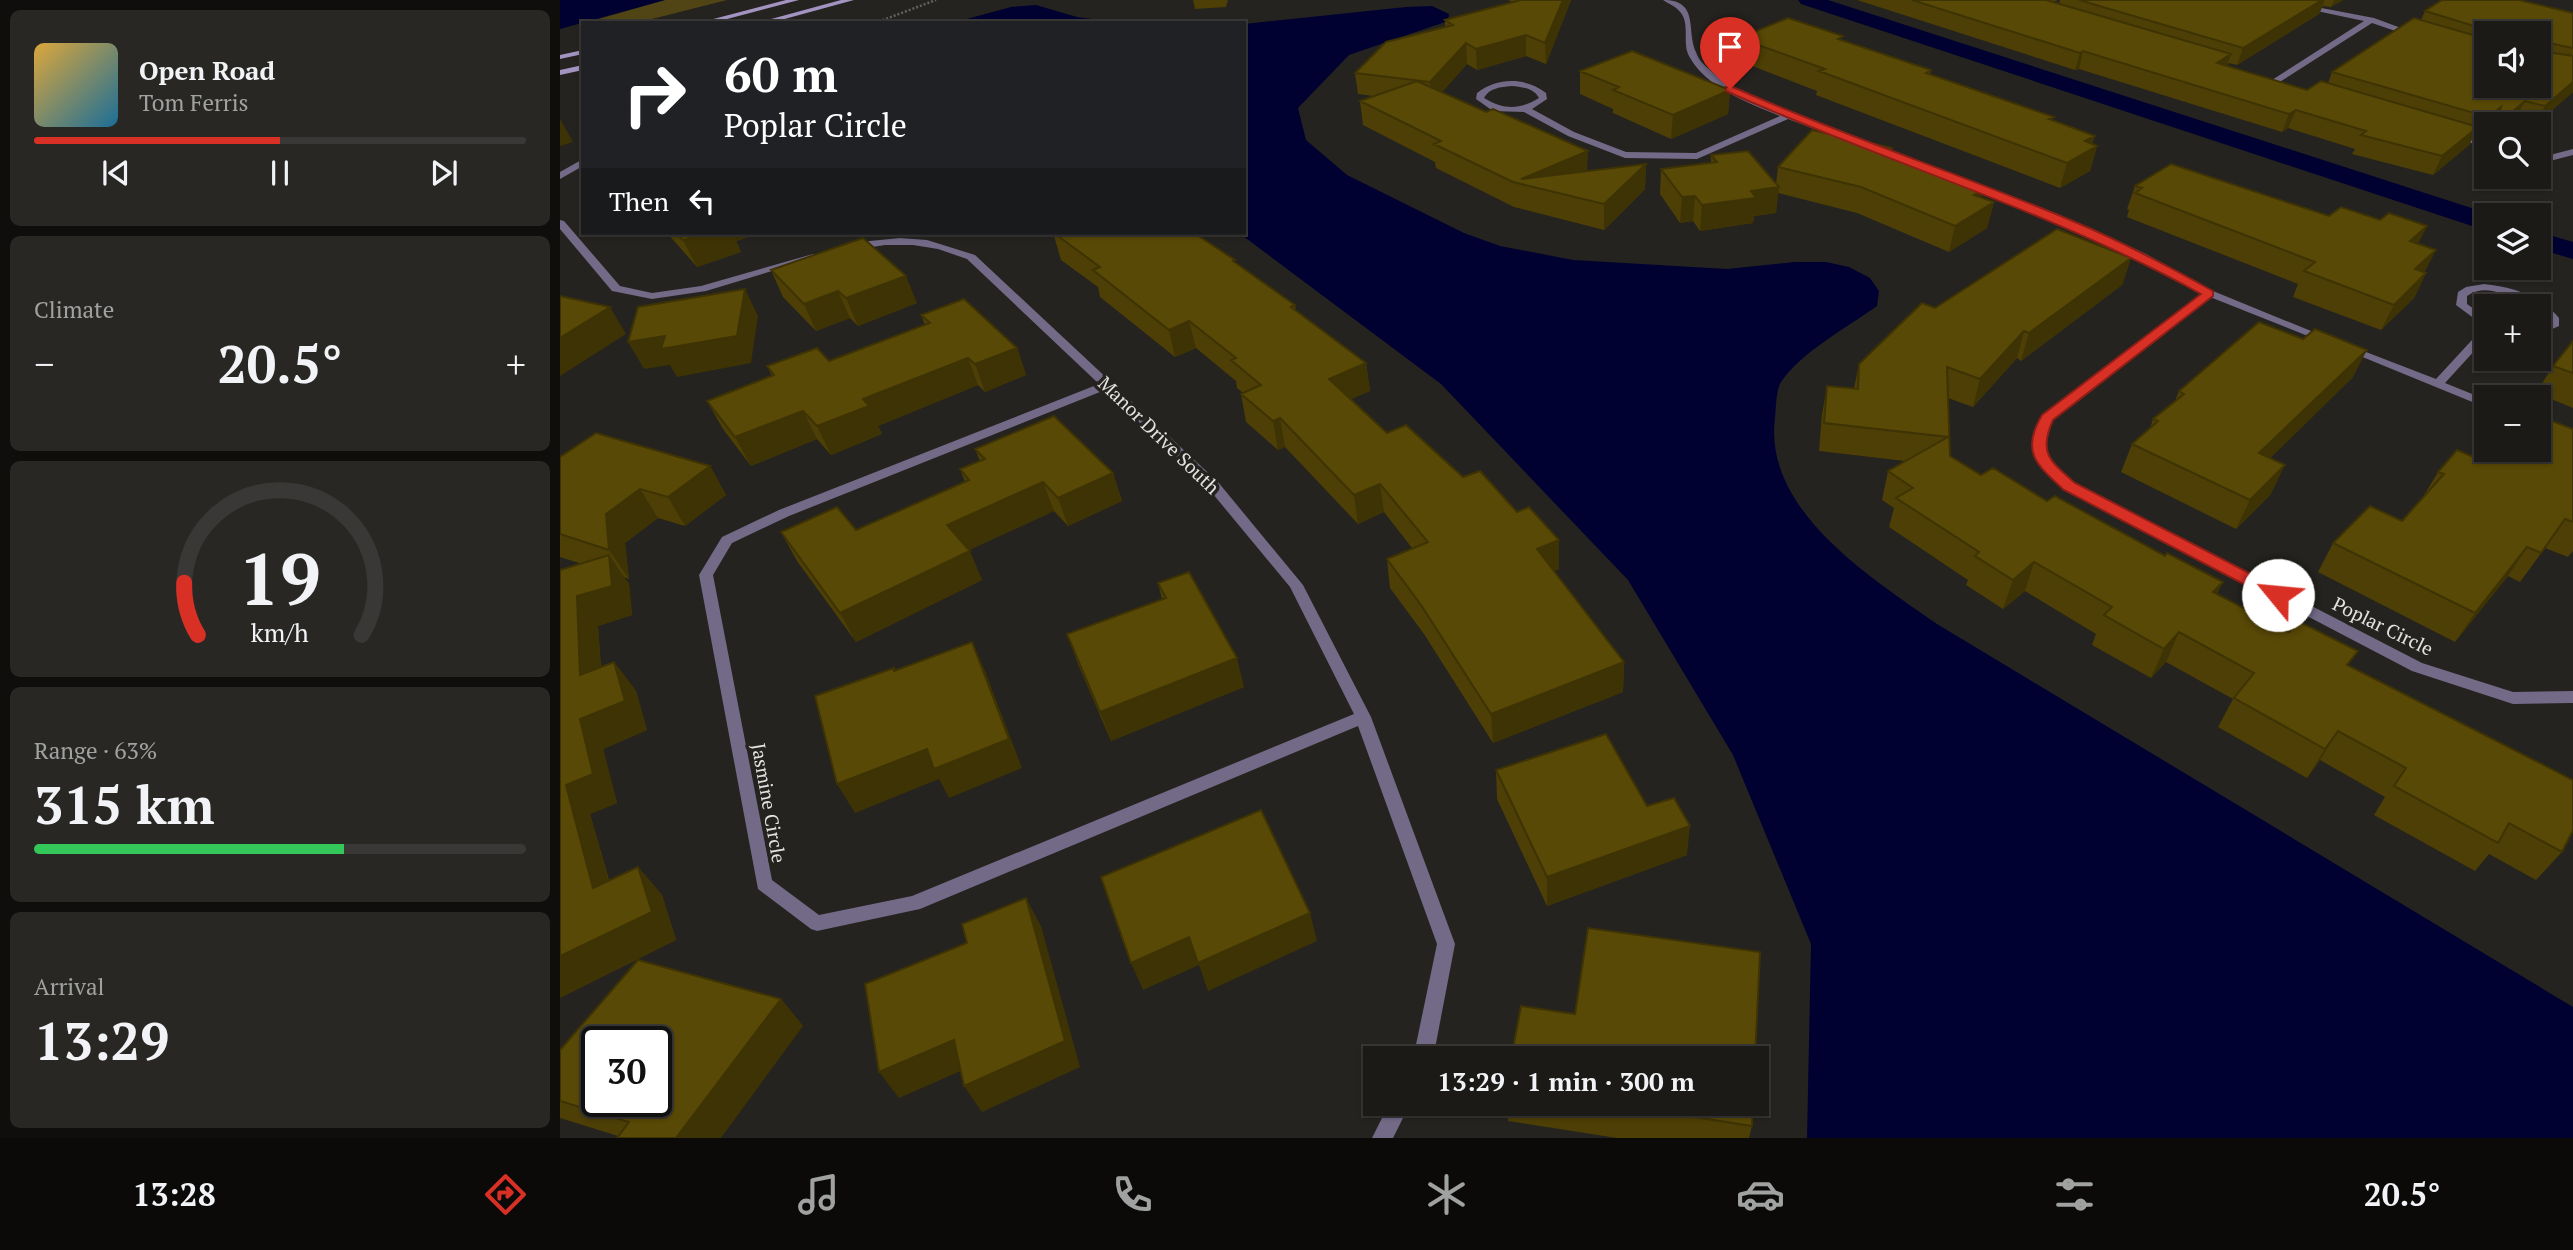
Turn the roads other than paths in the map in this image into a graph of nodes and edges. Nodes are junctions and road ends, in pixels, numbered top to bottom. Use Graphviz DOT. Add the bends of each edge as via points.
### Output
graph roads {
  1 [pos="795,0"];
  2 [pos="850,0"];
  3 [pos="1667,0"];
  4 [pos="2268,0"];
  5 [pos="2371,20"];
  6 [pos="710,21"];
  7 [pos="768,21"];
  8 [pos="2429,40"];
  9 [pos="581,52"];
  10 [pos="560,57"];
  11 [pos="581,68"];
  12 [pos="560,73"];
  13 [pos="2262,78"];
  14 [pos="2275,82"];
  15 [pos="2288,86"];
  16 [pos="1526,109"];
  17 [pos="1788,116"];
  18 [pos="2447,133"];
  19 [pos="2474,141"];
  20 [pos="1878,150"];
  21 [pos="2573,152"];
  22 [pos="2551,158"];
  23 [pos="581,163"];
  24 [pos="560,176"];
  25 [pos="1954,179"];
  26 [pos="560,223"];
  27 [pos="2209,293"];
  28 [pos="2514,294"];
  29 [pos="2474,314"];
  30 [pos="2474,344"];
  31 [pos="2438,384"];
  32 [pos="1107,386"];
  33 [pos="2474,399"];
  34 [pos="2573,697"];
  35 [pos="1363,718"];
  36 [pos="1426,1046"];
  37 [pos="1394,1116"];
  38 [pos="1382,1138"];
  1 -- 6 [label="main road"];
  2 -- 7 [label="main road"];
  3 -- 17 [label="street" via="1688,17 1692,53 1708,74"];
  4 -- 5 [label="street"];
  5 -- 8 [label="street"];
  5 -- 14 [label="street"];
  9 -- 10 [label="main road"];
  11 -- 12 [label="main road"];
  13 -- 14 [label="street"];
  14 -- 15 [label="street"];
  16 -- 16 [label="street" via="1543,99 1540,91 1507,84 1480,95 1488,107"];
  16 -- 17 [label="street" via="1571,134 1625,155 1697,156"];
  17 -- 20 [label="street"];
  18 -- 19 [label="street"];
  21 -- 22 [label="street"];
  23 -- 24 [label="street"];
  25 -- 27 [label="street" via="2094,234"];
  26 -- 32 [label="street, Manor Drive South" via="616,289 652,296 702,289 886,241 937,243 971,257"];
  27 -- 31 [label="street"];
  27 -- 34 [label="street, Poplar Circle" via="2047,418 2038,439 2043,463 2069,486 2417,667 2513,698"];
  28 -- 29 [label="street" via="2492,288 2469,289 2459,299"];
  30 -- 31 [label="street"];
  31 -- 33 [label="street"];
  32 -- 35 [label="street, Manor Drive South" via="1213,485 1297,584"];
  32 -- 35 [label="street, Jasmine Circle" via="784,513 727,540 706,575 764,884 817,923 914,903"];
  35 -- 36 [label="street, Manor Drive South" via="1446,944"];
  37 -- 38 [label="street"];
}
